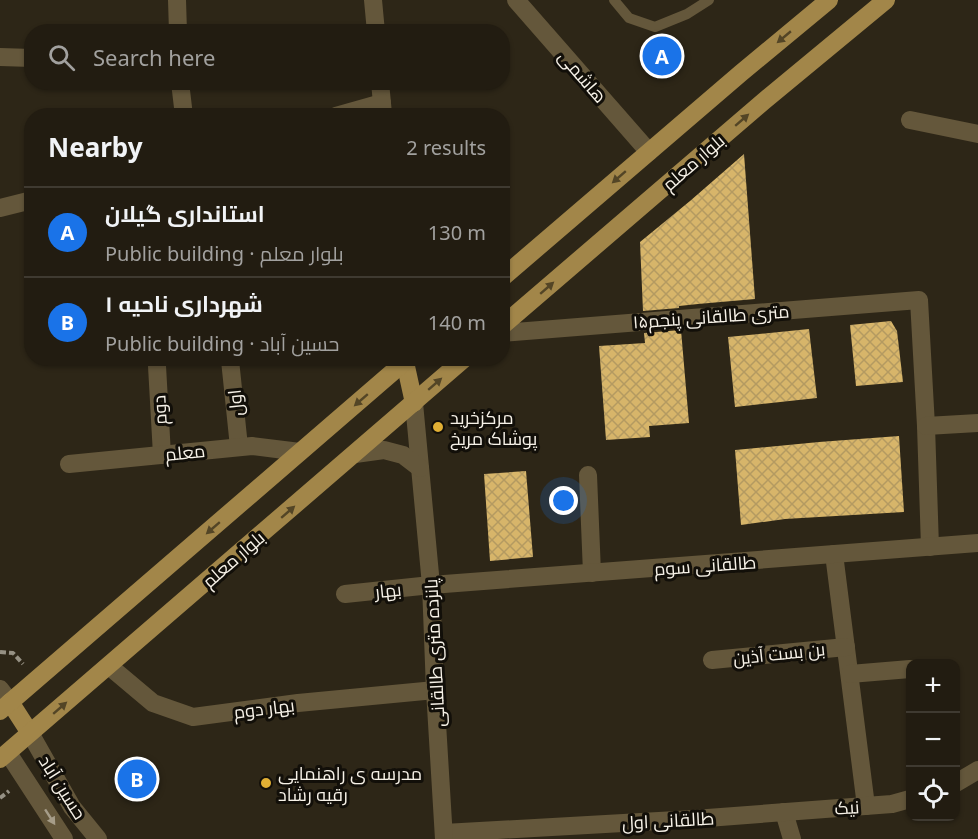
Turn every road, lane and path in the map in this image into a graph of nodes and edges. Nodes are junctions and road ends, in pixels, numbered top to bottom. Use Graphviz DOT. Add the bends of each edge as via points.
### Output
graph roads {
  1 [pos="177,0"];
  2 [pos="373,0"];
  3 [pos="516,0"];
  4 [pos="614,0"];
  5 [pos="709,0"];
  6 [pos="829,0"];
  7 [pos="886,0"];
  8 [pos="178,24"];
  9 [pos="375,24"];
  10 [pos="0,57"];
  11 [pos="24,58"];
  12 [pos="181,90"];
  13 [pos="381,90"];
  14 [pos="183,108"];
  15 [pos="382,108"];
  16 [pos="910,120"];
  17 [pos="978,134"];
  18 [pos="649,152"];
  19 [pos="24,202"];
  20 [pos="0,208"];
  21 [pos="510,271"];
  22 [pos="510,319"];
  23 [pos="510,332"];
  24 [pos="157,366"];
  25 [pos="231,366"];
  26 [pos="400,366"];
  27 [pos="408,366"];
  28 [pos="456,366"];
  29 [pos="414,403"];
  30 [pos="978,423"];
  31 [pos="926,426"];
  32 [pos="239,447"];
  33 [pos="300,452"];
  34 [pos="355,454"];
  35 [pos="162,455"];
  36 [pos="69,464"];
  37 [pos="420,468"];
  38 [pos="588,474"];
  39 [pos="978,543"];
  40 [pos="930,547"];
  41 [pos="834,554"];
  42 [pos="592,573"];
  43 [pos="431,585"];
  44 [pos="345,594"];
  45 [pos="846,647"];
  46 [pos="712,660"];
  47 [pos="109,666"];
  48 [pos="906,669"];
  49 [pos="850,674"];
  50 [pos="435,690"];
  51 [pos="3,701"];
  52 [pos="30,733"];
  53 [pos="3,751"];
  54 [pos="978,770"];
  55 [pos="960,781"];
  56 [pos="906,800"];
  57 [pos="866,806"];
  58 [pos="784,812"];
  59 [pos="444,836"];
  60 [pos="64,839"];
  61 [pos="98,839"];
  62 [pos="792,839"];
  1 -- 8 [label="street"];
  2 -- 9 [label="street"];
  3 -- 18 [label="street, هاشمی"];
  4 -- 5 [label="lane" via="628,18 655,27"];
  6 -- 18 [label="main road, بلوار معلم, one-way"];
  22 -- 7 [label="main road, بلوار معلم, one-way"];
  10 -- 11 [label="street"];
  12 -- 14 [label="street"];
  13 -- 15 [label="street"];
  16 -- 17 [label="street"];
  18 -- 21 [label="main road, بلوار معلم, one-way"];
  19 -- 20 [label="street"];
  23 -- 31 [label="street, ۱۵متری طالقانی پنجم" via="919,300"];
  24 -- 35 [label="street, دوم"];
  25 -- 32 [label="street, اول"];
  26 -- 33 [label="main road, بلوار معلم, one-way"];
  27 -- 29 [label="main road"];
  29 -- 28 [label="main road, بلوار معلم, one-way"];
  29 -- 34 [label="main road, بلوار معلم"];
  29 -- 37 [label="street, پانزده متری طالقانی"];
  30 -- 31 [label="street"];
  31 -- 40 [label="street"];
  32 -- 33 [label="street, معلم"];
  32 -- 35 [label="street, معلم"];
  33 -- 51 [label="main road, بلوار معلم, one-way"];
  34 -- 37 [label="street" via="384,450 403,455"];
  47 -- 34 [label="main road, بلوار معلم, one-way"];
  35 -- 36 [label="street, معلم"];
  37 -- 43 [label="street, پانزده متری طالقانی"];
  38 -- 42 [label="street"];
  39 -- 40 [label="street, طالقانی سوم"];
  40 -- 41 [label="street, طالقانی سوم"];
  41 -- 42 [label="street, طالقانی سوم"];
  41 -- 45 [label="street"];
  42 -- 43 [label="street, طالقانی سوم"];
  43 -- 44 [label="street, بهار"];
  43 -- 50 [label="street, پانزده متری طالقانی"];
  45 -- 46 [label="street, بن بست آذین"];
  45 -- 49 [label="street"];
  47 -- 50 [label="street, بهار دوم" via="153,703 193,717"];
  52 -- 47 [label="main road, بلوار معلم, one-way"];
  48 -- 49 [label="street"];
  49 -- 57 [label="street"];
  50 -- 59 [label="street, پانزده متری طالقانی"];
  51 -- 52 [label="main road"];
  52 -- 53 [label="main road, بلوار معلم"];
  52 -- 61 [label="street, حسین آباد" via="72,807"];
  53 -- 60 [label="street, one-way"];
  54 -- 55 [label="street"];
  56 -- 57 [label="street, نیک"];
  57 -- 58 [label="street, نیک"];
  58 -- 59 [label="street, طالقانی اول"];
  58 -- 62 [label="street"];
}
